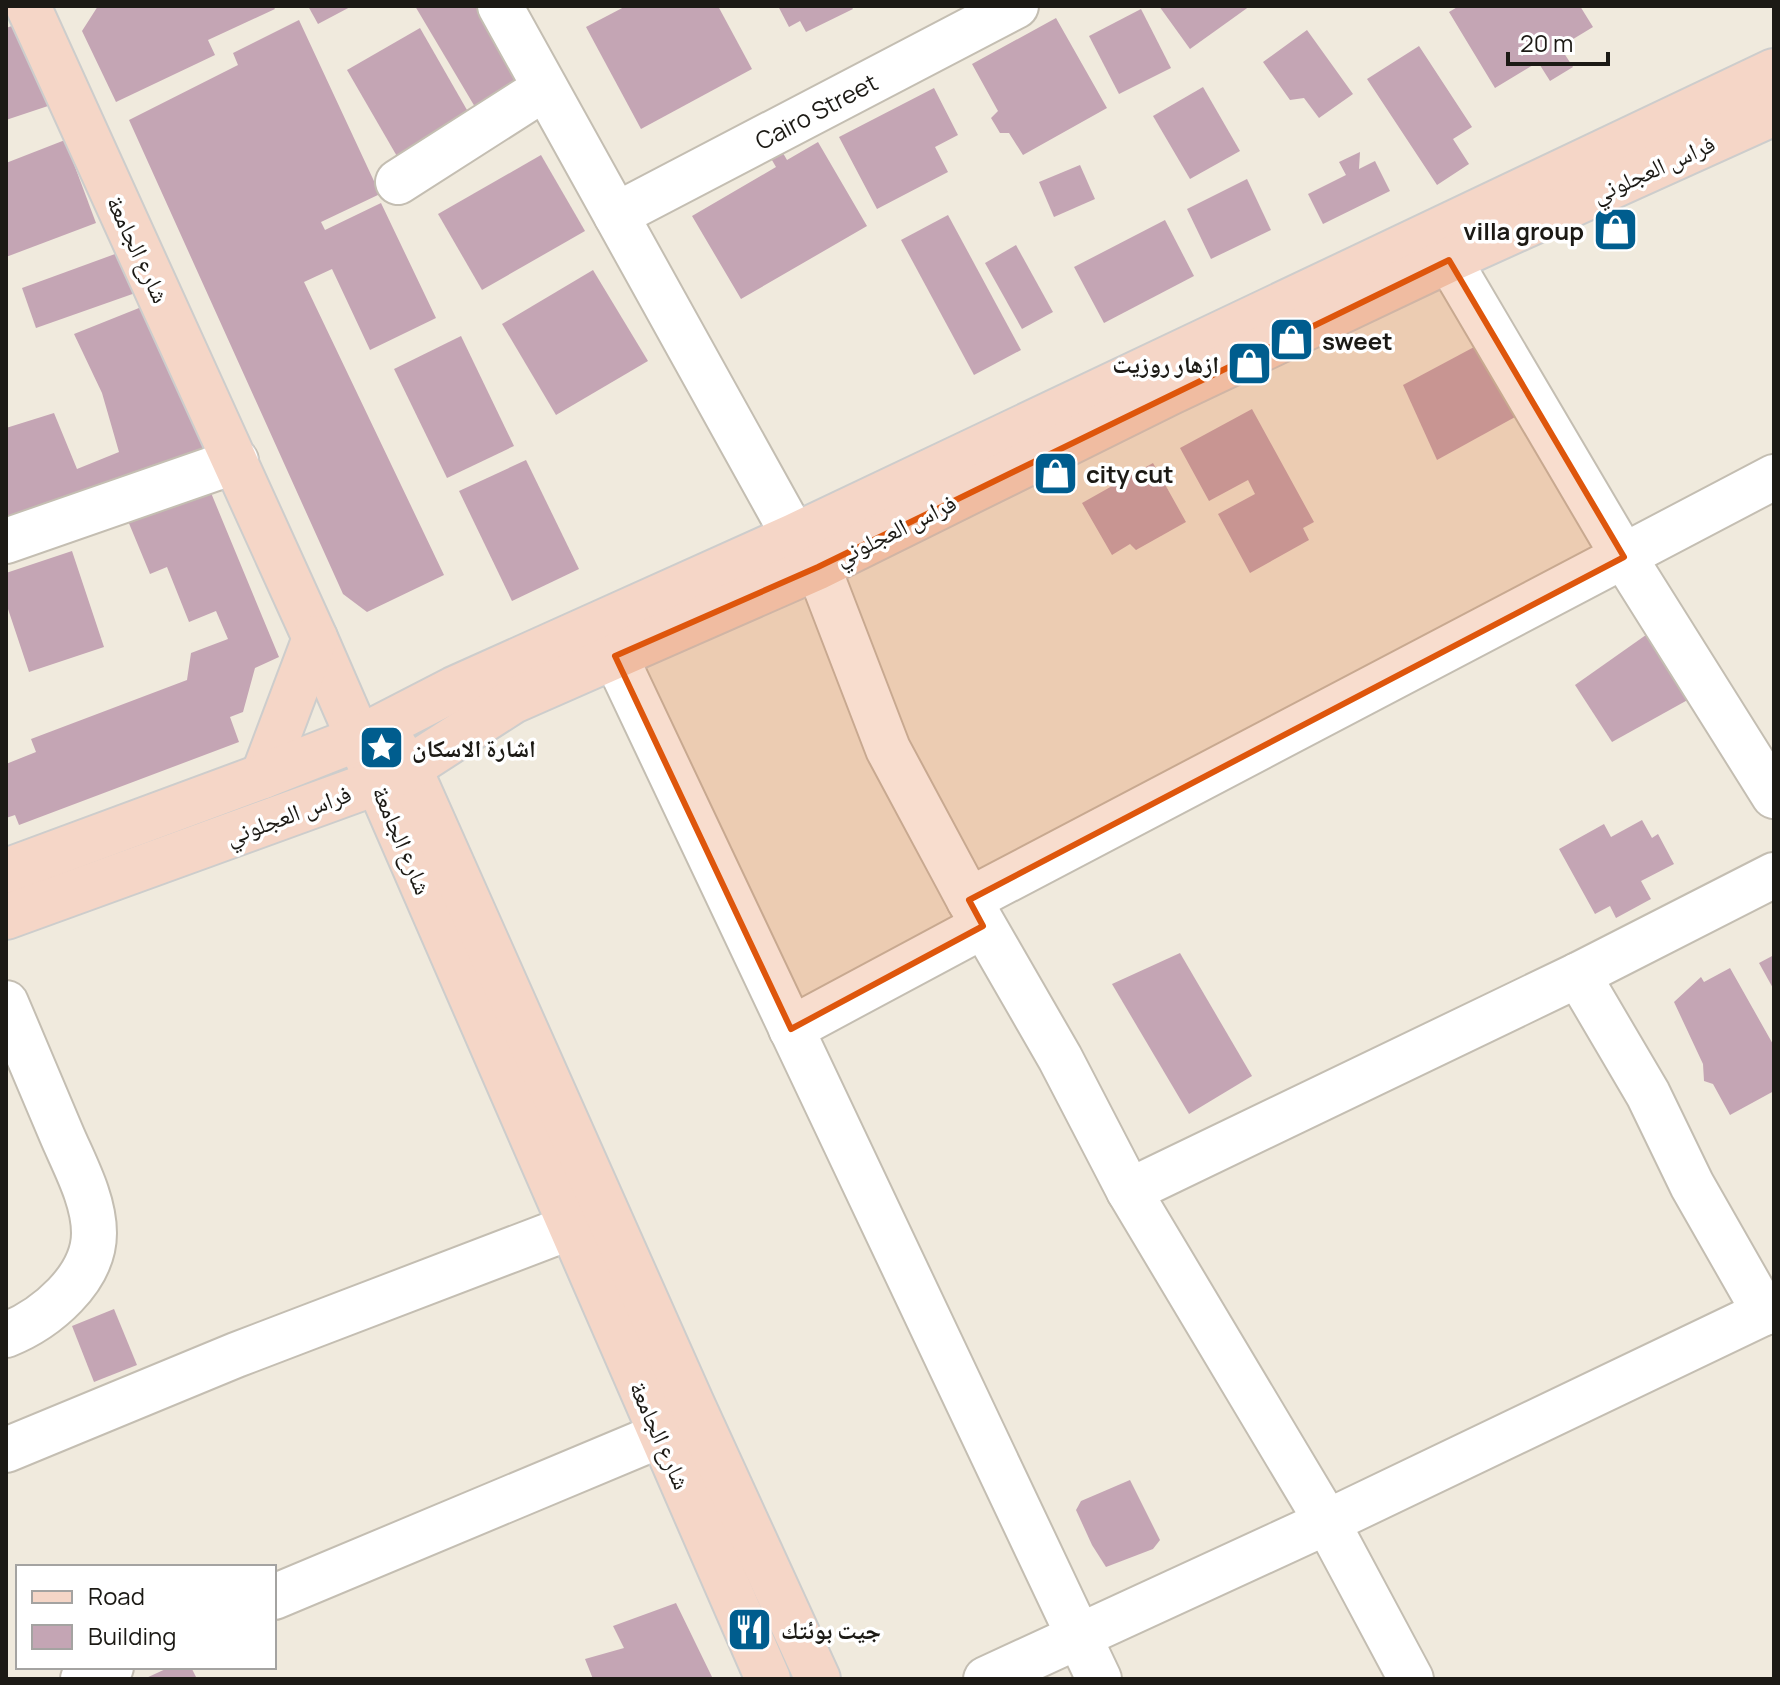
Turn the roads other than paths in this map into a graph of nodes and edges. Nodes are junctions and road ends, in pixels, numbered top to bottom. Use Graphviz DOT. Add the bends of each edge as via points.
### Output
graph roads {
  1 [pos="28,6"];
  2 [pos="500,6"];
  3 [pos="1016,6"];
  4 [pos="1774,71"];
  5 [pos="545,88"];
  6 [pos="1774,113"];
  7 [pos="398,182"];
  8 [pos="616,215"];
  9 [pos="1449,260"];
  10 [pos="236,461"];
  11 [pos="1774,477"];
  12 [pos="6,541"];
  13 [pos="806,552"];
  14 [pos="1624,557"];
  15 [pos="315,638"];
  16 [pos="615,656"];
  17 [pos="370,732"];
  18 [pos="394,775"];
  19 [pos="263,776"];
  20 [pos="1774,796"];
  21 [pos="6,871"];
  22 [pos="1774,875"];
  23 [pos="976,913"];
  24 [pos="6,917"];
  25 [pos="1578,975"];
  26 [pos="6,1003"];
  27 [pos="791,1029"];
  28 [pos="1129,1191"];
  29 [pos="571,1227"];
  30 [pos="1770,1311"];
  31 [pos="6,1335"];
  32 [pos="661,1435"];
  33 [pos="6,1450"];
  34 [pos="1327,1522"];
  35 [pos="276,1596"];
  36 [pos="1078,1638"];
  37 [pos="106,1669"];
  38 [pos="83,1679"];
  39 [pos="768,1679"];
  40 [pos="818,1679"];
  41 [pos="986,1679"];
  42 [pos="1099,1679"];
  43 [pos="1411,1679"];
  1 -- 10 [label="main road, شارع الجامعة"];
  2 -- 5 [label="street"];
  3 -- 8 [label="street, Cairo Street"];
  4 -- 13 [label="main road, فراس العجلوني"];
  5 -- 7 [label="street"];
  5 -- 8 [label="street"];
  6 -- 9 [label="main road, فراس العجلوني"];
  8 -- 13 [label="street"];
  9 -- 13 [label="main road, فراس العجلوني" via="1169,393"];
  9 -- 14 [label="street"];
  10 -- 12 [label="street"];
  10 -- 15 [label="main road, شارع الجامعة"];
  11 -- 14 [label="street"];
  13 -- 16 [label="main road, فراس العجلوني"];
  13 -- 17 [label="main road, فراس العجلوني" via="454,689"];
  13 -- 23 [label="street" via="888,749"];
  14 -- 20 [label="street"];
  14 -- 23 [label="street"];
  15 -- 17 [label="main road, شارع الجامعة"];
  15 -- 19 [label="main road"];
  16 -- 18 [label="main road, فراس العجلوني" via="513,701"];
  16 -- 27 [label="street"];
  17 -- 18 [label="main road, شارع الجامعة"];
  17 -- 19 [label="main road, فراس العجلوني"];
  18 -- 24 [label="main road, فراس العجلوني"];
  18 -- 29 [label="main road, شارع الجامعة"];
  18 -- 40 [label="main road, شارع الجامعة"];
  19 -- 21 [label="main road, فراس العجلوني"];
  22 -- 25 [label="street"];
  23 -- 27 [label="street"];
  23 -- 28 [label="street"];
  25 -- 28 [label="street"];
  25 -- 30 [label="street" via="1648,1094 1692,1185"];
  26 -- 31 [label="street" via="76,1167 94,1235 88,1260 73,1285 49,1310"];
  27 -- 36 [label="street"];
  28 -- 34 [label="street"];
  29 -- 32 [label="main road, شارع الجامعة"];
  29 -- 33 [label="street"];
  30 -- 34 [label="street"];
  32 -- 35 [label="street"];
  32 -- 39 [label="main road, شارع الجامعة"];
  34 -- 36 [label="street"];
  34 -- 43 [label="street"];
  36 -- 41 [label="street"];
  36 -- 42 [label="street"];
  37 -- 38 [label="street"];
}
